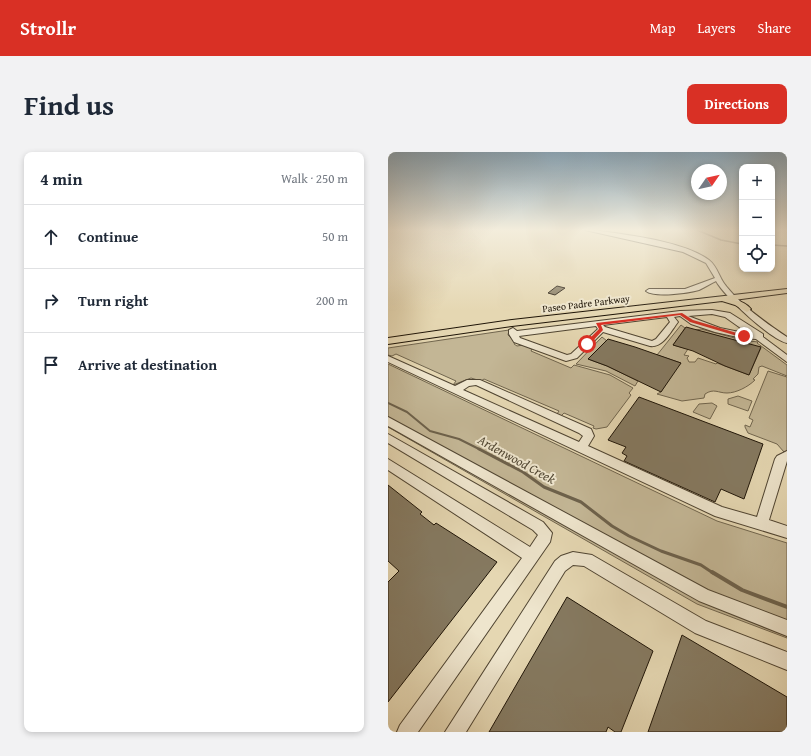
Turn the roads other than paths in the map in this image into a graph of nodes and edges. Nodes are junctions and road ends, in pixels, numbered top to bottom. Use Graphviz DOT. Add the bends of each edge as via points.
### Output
graph roads {
  1 [pos="699,257"];
  2 [pos="717,279"];
  3 [pos="787,285"];
  4 [pos="649,291"];
  5 [pos="787,291"];
  6 [pos="771,293"];
  7 [pos="731,294"];
  8 [pos="695,302"];
  9 [pos="676,304"];
  10 [pos="747,309"];
  11 [pos="593,313"];
  12 [pos="681,314"];
  13 [pos="669,315"];
  14 [pos="512,323"];
  15 [pos="600,326"];
  16 [pos="776,333"];
  17 [pos="513,334"];
  18 [pos="388,335"];
  19 [pos="757,337"];
  20 [pos="388,341"];
  21 [pos="787,341"];
  22 [pos="388,359"];
  23 [pos="787,359"];
  24 [pos="455,390"];
  25 [pos="528,405"];
  26 [pos="515,418"];
  27 [pos="388,421"];
  28 [pos="388,438"];
  29 [pos="581,448"];
  30 [pos="787,456"];
  31 [pos="388,464"];
  32 [pos="761,524"];
  33 [pos="787,532"];
  34 [pos="531,556"];
  35 [pos="787,628"];
  36 [pos="787,661"];
  37 [pos="407,732"];
  38 [pos="455,732"];
  1 -- 2 [label="street" via="708,262"];
  2 -- 4 [label="street" via="692,289 672,292"];
  2 -- 7 [label="street"];
  3 -- 7 [label="main road, Paseo Padre Parkway"];
  5 -- 6 [label="main road, Paseo Padre Parkway"];
  6 -- 7 [label="main road, Paseo Padre Parkway"];
  6 -- 10 [label="main road" via="746,299 744,302"];
  7 -- 8 [label="main road, Paseo Padre Parkway"];
  7 -- 10 [label="street"];
  7 -- 18 [label="main road, Paseo Padre Parkway" via="470,322"];
  8 -- 9 [label="main road, Paseo Padre Parkway"];
  8 -- 10 [label="main road" via="730,301"];
  9 -- 11 [label="main road, Paseo Padre Parkway"];
  9 -- 12 [label="street"];
  10 -- 16 [label="street"];
  11 -- 14 [label="main road, Paseo Padre Parkway"];
  11 -- 15 [label="street"];
  12 -- 13 [label="street"];
  12 -- 19 [label="street" via="692,321 735,334"];
  12 -- 19 [label="street" via="712,312 727,315"];
  13 -- 15 [label="street"];
  13 -- 15 [label="street" via="674,322 656,344"];
  14 -- 17 [label="street"];
  14 -- 20 [label="main road, Paseo Padre Parkway"];
  15 -- 17 [label="street"];
  15 -- 17 [label="street" via="574,356 566,358 518,341"];
  16 -- 19 [label="street"];
  16 -- 21 [label="street"];
  19 -- 23 [label="street"];
  22 -- 24 [label="street"];
  24 -- 25 [label="street" via="467,382 477,382"];
  24 -- 26 [label="street"];
  25 -- 26 [label="street"];
  25 -- 29 [label="street" via="586,431 588,436"];
  26 -- 29 [label="street"];
  27 -- 35 [label="street" via="704,596"];
  28 -- 34 [label="street" via="541,528 545,537"];
  29 -- 32 [label="street" via="720,512"];
  30 -- 32 [label="street" via="781,458"];
  31 -- 34 [label="street"];
  32 -- 33 [label="street"];
  34 -- 37 [label="street"];
  36 -- 38 [label="street" via="701,627 587,560 575,557 566,560 560,566"];
}
